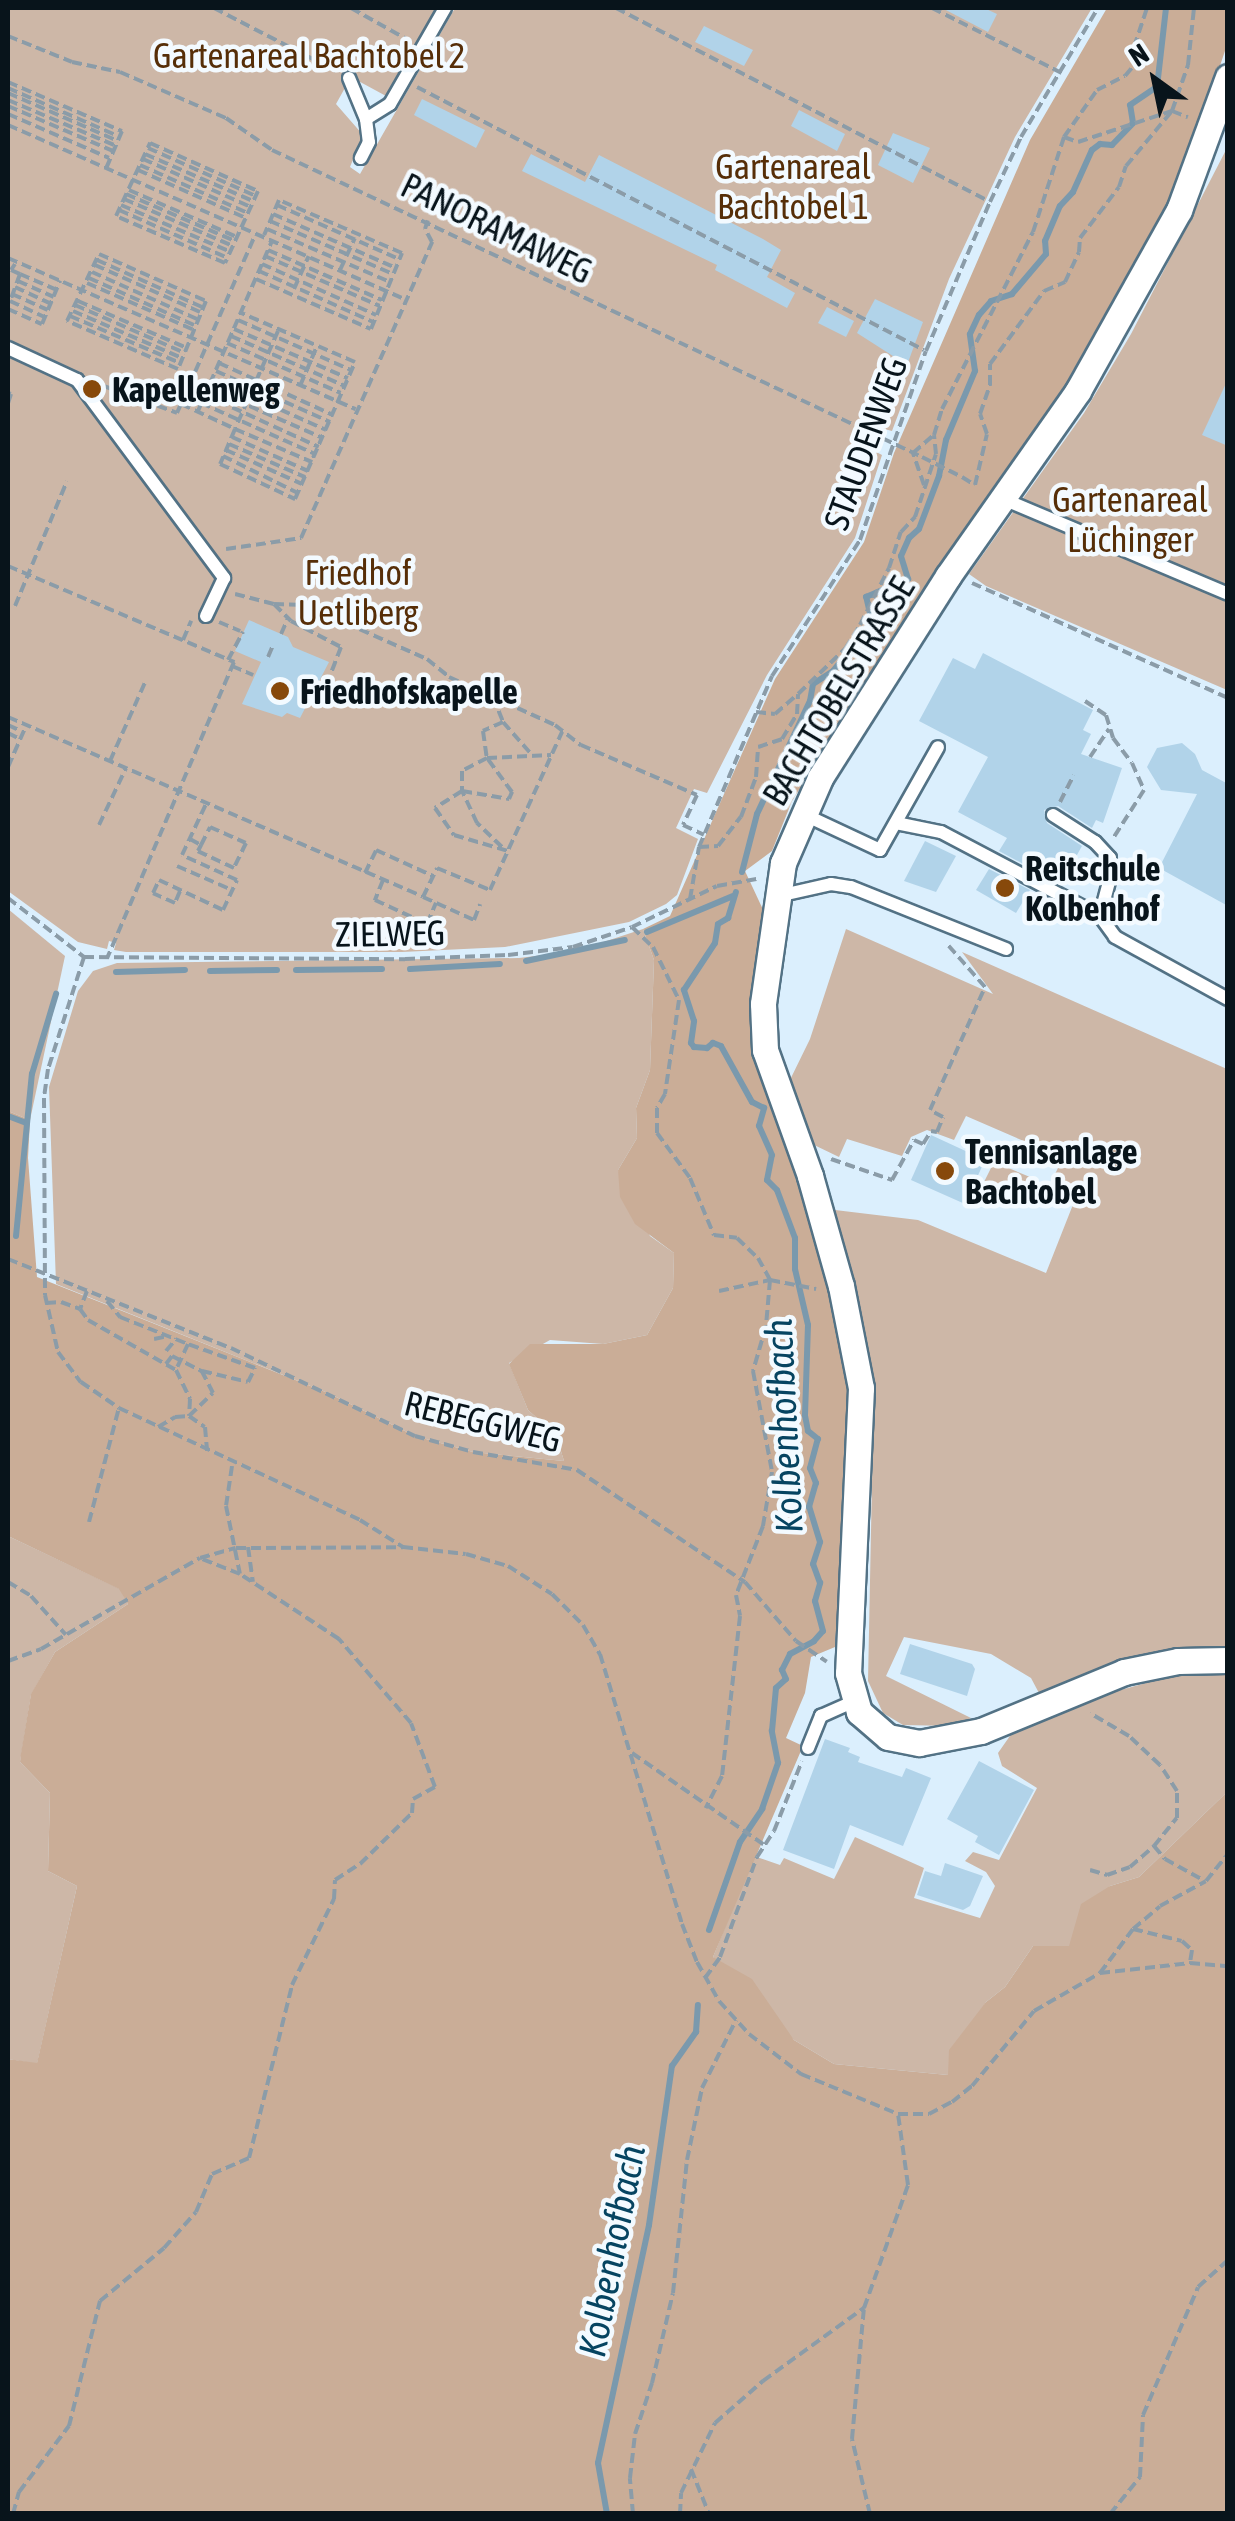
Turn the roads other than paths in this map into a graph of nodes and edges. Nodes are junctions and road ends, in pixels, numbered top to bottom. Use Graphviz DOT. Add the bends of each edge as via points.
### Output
graph roads {
  1 [pos="445,8"];
  2 [pos="1228,77"];
  3 [pos="349,78"];
  4 [pos="366,119"];
  5 [pos="362,158"];
  6 [pos="8,348"];
  7 [pos="1001,498"];
  8 [pos="1228,594"];
  9 [pos="206,616"];
  10 [pos="938,747"];
  11 [pos="803,814"];
  12 [pos="1053,815"];
  13 [pos="896,822"];
  14 [pos="779,887"];
  15 [pos="1100,916"];
  16 [pos="1006,950"];
  17 [pos="1228,1000"];
  18 [pos="1228,1660"];
  19 [pos="854,1702"];
  20 [pos="808,1748"];
  1 -- 4 [label="lane" via="390,104"];
  2 -- 7 [label="street, BACHTOBELSTRASSE" via="1178,210 1047,439"];
  3 -- 4 [label="lane"];
  4 -- 5 [label="lane" via="369,142"];
  6 -- 9 [label="lane" via="76,380 208,556 224,578"];
  7 -- 8 [label="lane"];
  7 -- 11 [label="street, BACHTOBELSTRASSE" via="861,710"];
  10 -- 13 [label="lane"];
  11 -- 13 [label="lane" via="880,850"];
  11 -- 14 [label="street, BACHTOBELSTRASSE"];
  12 -- 15 [label="lane" via="1103,850 1112,868"];
  13 -- 15 [label="lane" via="941,832"];
  14 -- 16 [label="lane" via="841,885"];
  14 -- 19 [label="street, BACHTOBELSTRASSE" via="762,1004 765,1050 846,1303 861,1388 849,1656"];
  15 -- 17 [label="lane" via="1115,937"];
  18 -- 19 [label="street" via="1152,1665 981,1731 919,1743 876,1730"];
  19 -- 20 [label="lane" via="822,1716"];
}
